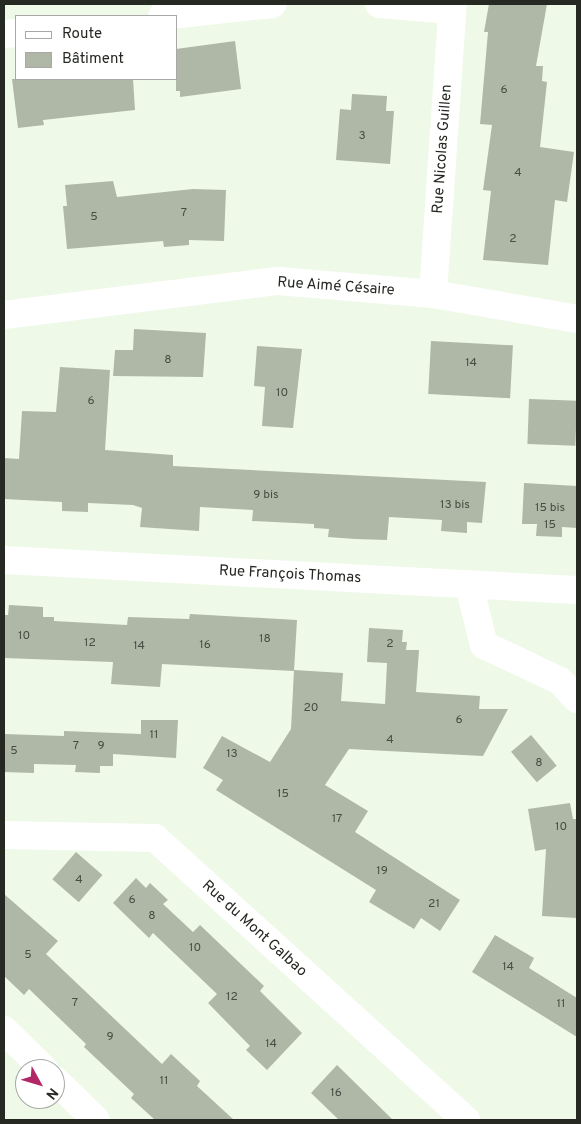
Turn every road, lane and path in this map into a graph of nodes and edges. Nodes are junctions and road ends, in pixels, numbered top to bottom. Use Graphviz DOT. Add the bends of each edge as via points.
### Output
graph roads {
  1 [pos="272,4"];
  2 [pos="380,4"];
  3 [pos="452,7"];
  4 [pos="171,15"];
  5 [pos="433,294"];
  6 [pos="4,315"];
  7 [pos="577,319"];
  8 [pos="4,560"];
  9 [pos="469,585"];
  10 [pos="577,590"];
  11 [pos="577,699"];
  12 [pos="4,835"];
  13 [pos="4,1030"];
  14 [pos="34,1059"];
  15 [pos="65,1090"];
  16 [pos="96,1120"];
  17 [pos="466,1120"];
  1 -- 4 [label="street"];
  2 -- 3 [label="street"];
  3 -- 5 [label="street, Rue Nicolas Guillen"];
  5 -- 6 [label="street, Rue Aimé Césaire" via="278,281"];
  5 -- 7 [label="street, Rue Aimé Césaire"];
  8 -- 9 [label="street, Rue François Thomas"];
  9 -- 10 [label="street, Rue François Thomas"];
  9 -- 11 [label="street" via="484,645 560,681"];
  12 -- 17 [label="street, Rue du Mont Galbao" via="155,838"];
  13 -- 14 [label="street"];
  15 -- 16 [label="street"];
}
